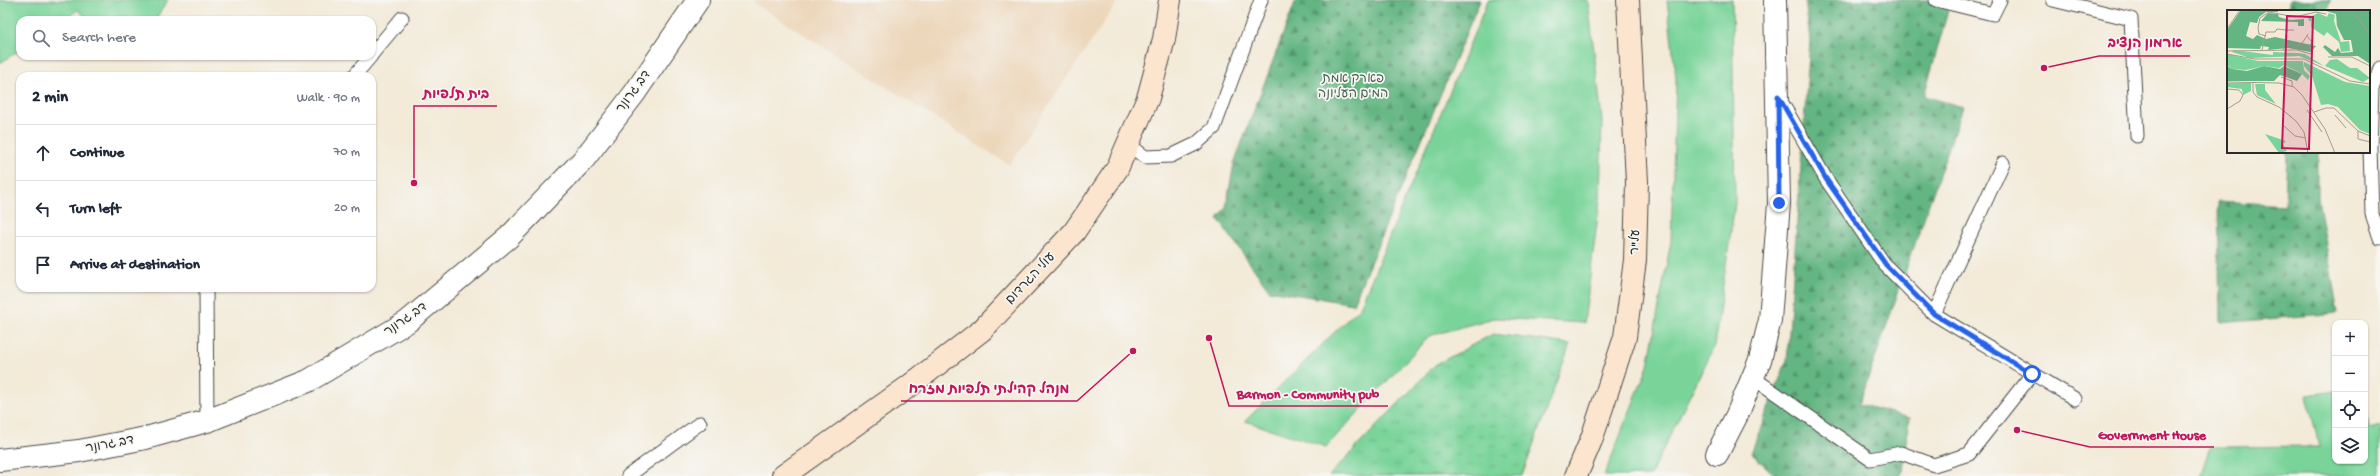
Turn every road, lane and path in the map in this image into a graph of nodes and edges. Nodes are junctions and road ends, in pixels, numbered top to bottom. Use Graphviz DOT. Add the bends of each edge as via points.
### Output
graph roads {
  1 [pos="698,0"];
  2 [pos="1170,0"];
  3 [pos="1261,0"];
  4 [pos="1628,0"];
  5 [pos="1774,0"];
  6 [pos="1936,0"];
  7 [pos="2000,0"];
  8 [pos="2053,0"];
  9 [pos="402,18"];
  10 [pos="376,49"];
  11 [pos="367,60"];
  12 [pos="2380,68"];
  13 [pos="357,72"];
  14 [pos="1778,96"];
  15 [pos="2138,136"];
  16 [pos="1128,144"];
  17 [pos="2003,163"];
  18 [pos="2380,238"];
  19 [pos="206,292"];
  20 [pos="1934,314"];
  21 [pos="2032,374"];
  22 [pos="1752,377"];
  23 [pos="2075,399"];
  24 [pos="207,421"];
  25 [pos="700,423"];
  26 [pos="1717,454"];
  27 [pos="0,460"];
  28 [pos="628,476"];
  29 [pos="783,476"];
  30 [pos="1576,476"];
  1 -- 24 [label="street, דב גרונר" via="634,94 584,158 509,237 407,322 308,380"];
  2 -- 16 [label="street, עולי הגרדום" via="1164,39 1148,98"];
  3 -- 16 [label="lane" via="1214,128 1196,144 1171,156 1145,156"];
  4 -- 30 [label="street, על\"ר" via="1638,182 1635,260 1625,337 1592,438"];
  5 -- 14 [label="street"];
  6 -- 7 [label="lane" via="1993,14"];
  8 -- 15 [label="lane" via="2131,19"];
  9 -- 10 [label="lane"];
  11 -- 13 [label="lane"];
  12 -- 18 [label="lane" via="2372,89 2370,148 2372,214"];
  14 -- 20 [label="lane" via="1826,179 1886,265"];
  14 -- 22 [label="street" via="1779,203 1770,320 1760,360"];
  16 -- 29 [label="street, עולי הגרדום" via="1117,169 1074,232 982,330 908,387"];
  17 -- 20 [label="lane"];
  19 -- 24 [label="lane"];
  20 -- 21 [label="lane"];
  21 -- 22 [label="lane" via="1969,454 1934,465 1901,453 1870,459"];
  21 -- 23 [label="lane"];
  22 -- 26 [label="street" via="1737,415"];
  24 -- 27 [label="street, דב גרונר" via="146,438"];
  25 -- 28 [label="lane"];
}
